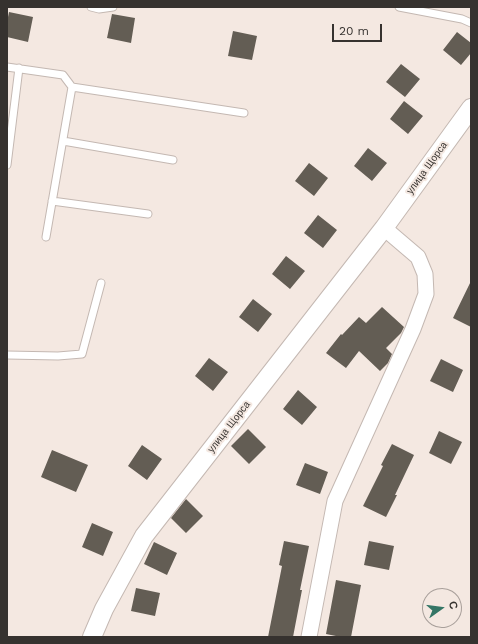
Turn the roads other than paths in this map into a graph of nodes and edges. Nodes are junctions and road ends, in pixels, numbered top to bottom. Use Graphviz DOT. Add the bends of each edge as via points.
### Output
graph roads {
  1 [pos="91,7"];
  2 [pos="114,7"];
  3 [pos="399,7"];
  4 [pos="471,23"];
  5 [pos="7,67"];
  6 [pos="19,68"];
  7 [pos="72,87"];
  8 [pos="471,108"];
  9 [pos="244,113"];
  10 [pos="63,141"];
  11 [pos="173,160"];
  12 [pos="7,165"];
  13 [pos="52,201"];
  14 [pos="148,214"];
  15 [pos="384,228"];
  16 [pos="46,238"];
  17 [pos="101,283"];
  18 [pos="7,355"];
  19 [pos="92,637"];
  20 [pos="309,637"];
  1 -- 2 [label="lane"];
  3 -- 4 [label="lane"];
  5 -- 6 [label="lane"];
  6 -- 7 [label="lane" via="63,75"];
  6 -- 12 [label="lane"];
  7 -- 9 [label="lane"];
  7 -- 10 [label="lane"];
  8 -- 15 [label="street, улица Щорса"];
  10 -- 11 [label="lane"];
  10 -- 13 [label="lane"];
  13 -- 14 [label="lane"];
  13 -- 16 [label="lane"];
  15 -- 19 [label="street, улица Щорса" via="144,536"];
  15 -- 20 [label="street" via="418,257 425,274 426,294 413,329 335,501"];
  17 -- 18 [label="lane" via="82,354"];
}
